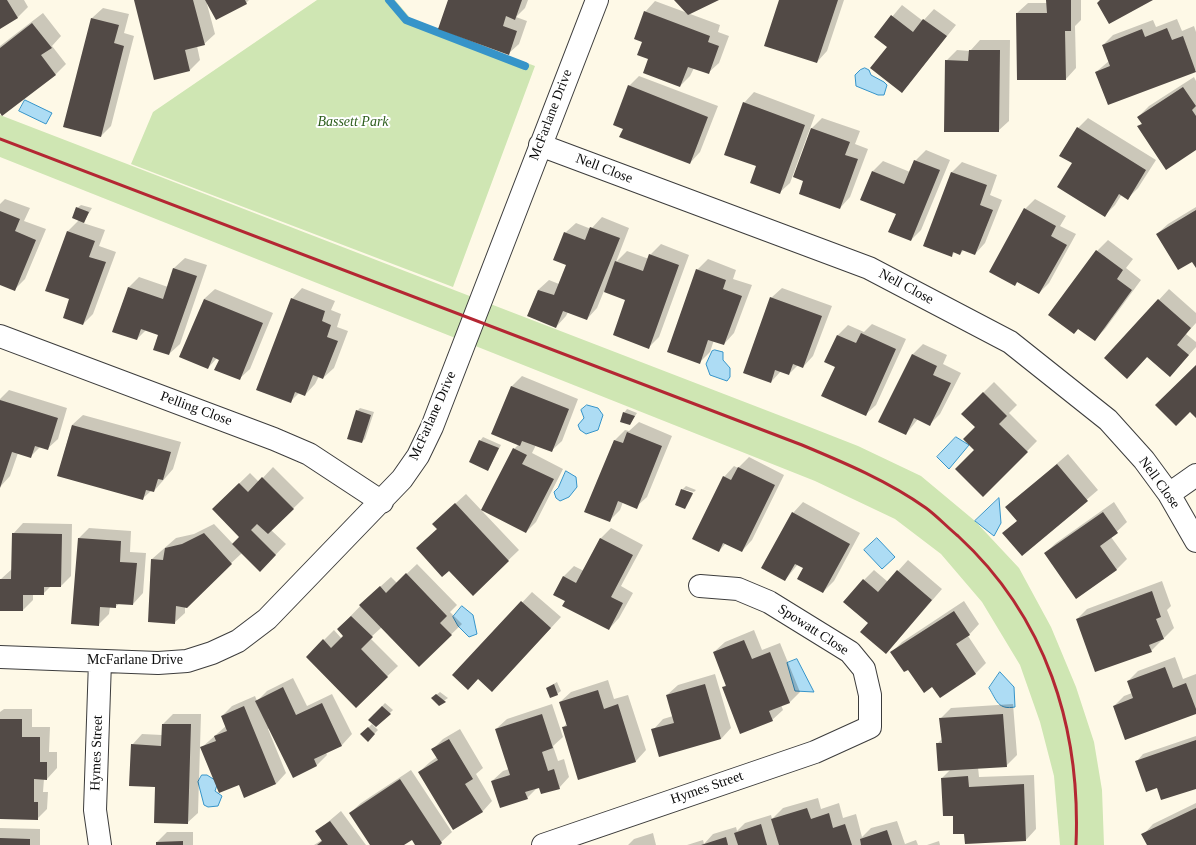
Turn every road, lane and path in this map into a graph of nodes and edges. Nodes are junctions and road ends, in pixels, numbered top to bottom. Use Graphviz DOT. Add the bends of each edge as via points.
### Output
graph roads {
  1 [pos="597,0"];
  2 [pos="540,145"];
  3 [pos="0,336"];
  4 [pos="1196,475"];
  5 [pos="1169,494"];
  6 [pos="382,502"];
  7 [pos="1196,541"];
  8 [pos="700,586"];
  9 [pos="0,657"];
  10 [pos="100,661"];
  11 [pos="870,727"];
  12 [pos="100,845"];
  13 [pos="543,845"];
  1 -- 2 [label="street, McFarlane Drive"];
  2 -- 5 [label="street, Nell Close" via="869,268 1010,342 1108,420 1144,460"];
  2 -- 6 [label="street, McFarlane Drive" via="432,427 418,456 402,480"];
  3 -- 6 [label="street, Pelling Close" via="309,454"];
  4 -- 5 [label="street"];
  5 -- 7 [label="street, Nell Close"];
  6 -- 10 [label="street, McFarlane Drive" via="267,619 238,641 187,661"];
  8 -- 11 [label="street, Spowatt Close" via="738,590 769,602 850,652 864,669 870,695"];
  9 -- 10 [label="street, McFarlane Drive"];
  10 -- 12 [label="street, Hymes Street" via="95,810"];
  11 -- 13 [label="street, Hymes Street" via="815,752"];
}
